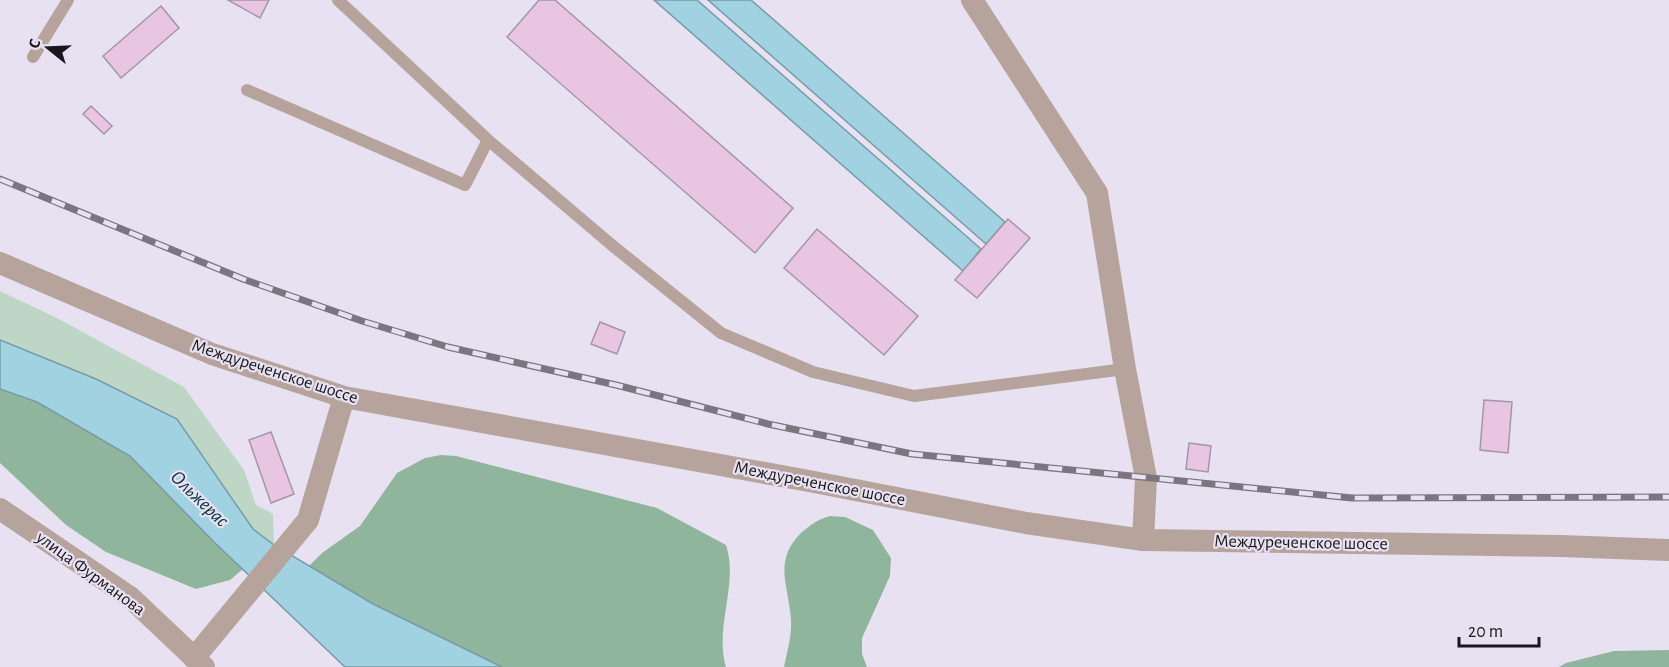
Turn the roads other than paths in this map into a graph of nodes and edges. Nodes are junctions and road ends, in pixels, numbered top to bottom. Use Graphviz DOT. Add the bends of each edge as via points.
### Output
graph roads {
  1 [pos="68,0"];
  2 [pos="338,0"];
  3 [pos="972,0"];
  4 [pos="33,57"];
  5 [pos="247,90"];
  6 [pos="488,140"];
  7 [pos="0,263"];
  8 [pos="1125,369"];
  9 [pos="344,397"];
  10 [pos="0,509"];
  11 [pos="1143,540"];
  12 [pos="1669,550"];
  13 [pos="199,662"];
  1 -- 4 [label="lane"];
  2 -- 6 [label="lane"];
  3 -- 8 [label="street" via="1097,193"];
  5 -- 6 [label="lane" via="465,185"];
  6 -- 8 [label="lane" via="721,333 813,372 914,396"];
  7 -- 9 [label="street, Междуреченское шоссе" via="212,354"];
  8 -- 11 [label="street" via="1146,478"];
  9 -- 11 [label="street, Междуреченское шоссе"];
  9 -- 13 [label="street" via="309,520 238,606"];
  10 -- 13 [label="street, улица Фурманова" via="130,597"];
  11 -- 12 [label="street, Междуреченское шоссе"];
}
